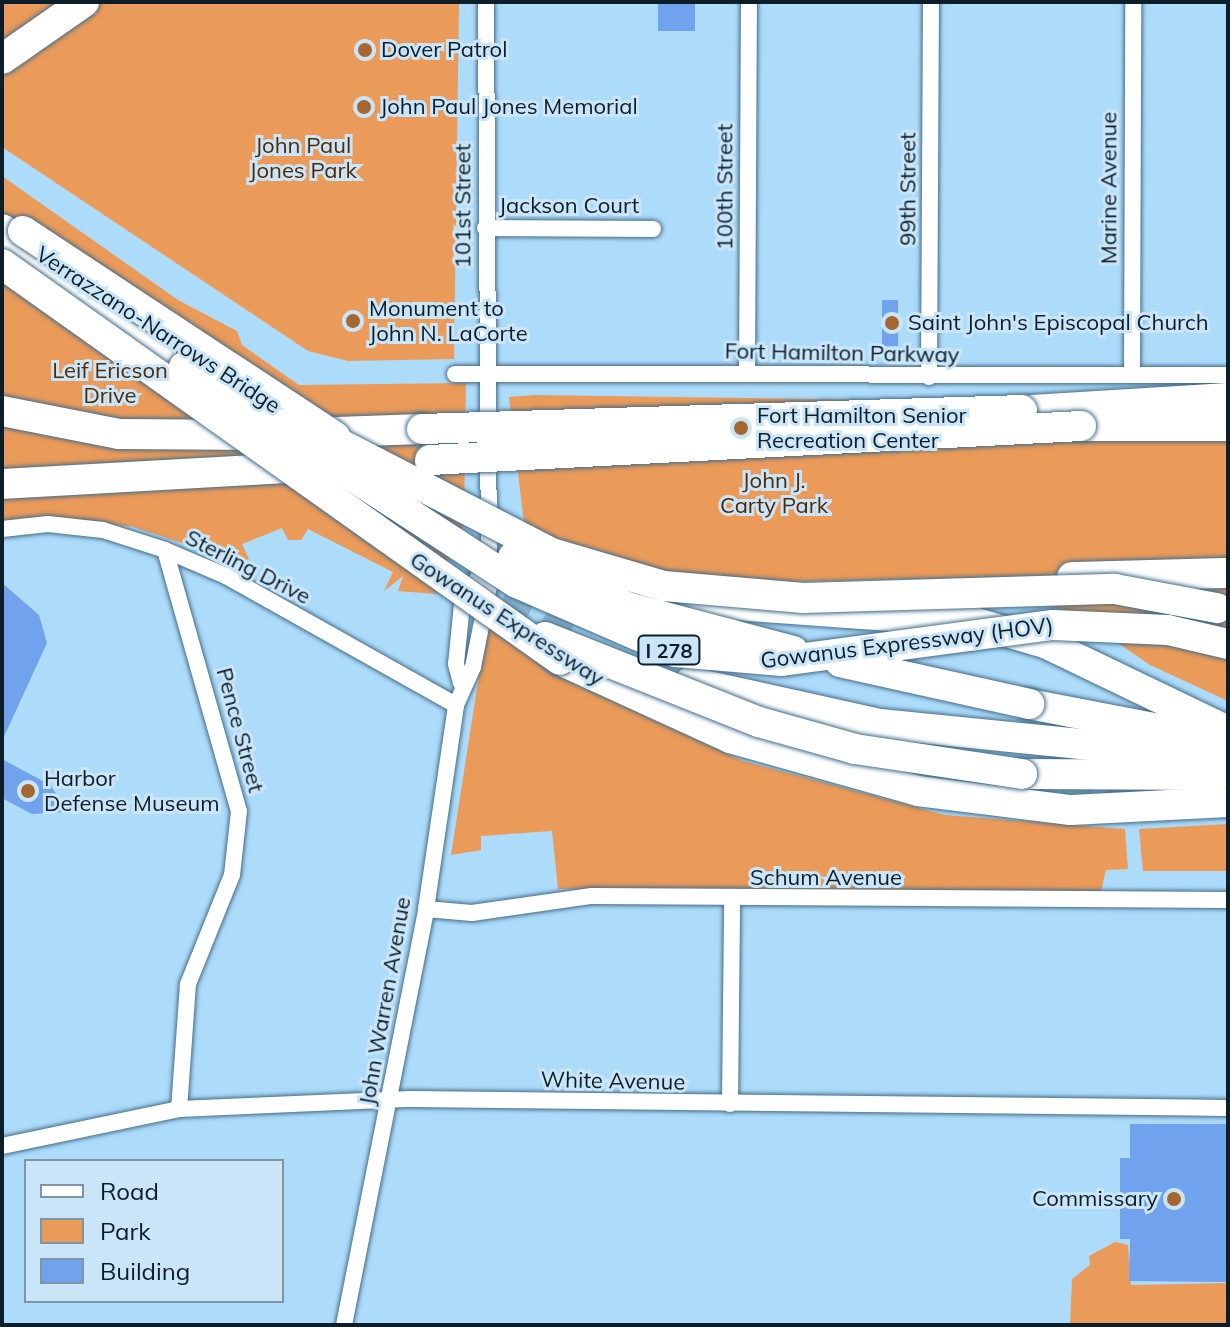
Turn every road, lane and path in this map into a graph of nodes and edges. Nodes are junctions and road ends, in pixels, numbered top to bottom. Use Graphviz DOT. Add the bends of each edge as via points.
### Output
graph roads {
  1 [pos="84,2"];
  2 [pos="486,2"];
  3 [pos="749,2"];
  4 [pos="931,2"];
  5 [pos="1133,2"];
  6 [pos="2,59"];
  7 [pos="485,228"];
  8 [pos="653,229"];
  9 [pos="15,238"];
  10 [pos="2,263"];
  11 [pos="184,367"];
  12 [pos="484,373"];
  13 [pos="747,373"];
  14 [pos="455,374"];
  15 [pos="1132,374"];
  16 [pos="1228,375"];
  17 [pos="929,377"];
  18 [pos="1228,398"];
  19 [pos="1228,406"];
  20 [pos="1032,410"];
  21 [pos="2,411"];
  22 [pos="486,411"];
  23 [pos="1228,418"];
  24 [pos="1081,426"];
  25 [pos="1228,426"];
  26 [pos="315,431"];
  27 [pos="2,484"];
  28 [pos="2,529"];
  29 [pos="165,550"];
  30 [pos="496,551"];
  31 [pos="1219,572"];
  32 [pos="459,591"];
  33 [pos="1223,609"];
  34 [pos="1228,644"];
  35 [pos="616,657"];
  36 [pos="456,705"];
  37 [pos="1228,731"];
  38 [pos="1228,742"];
  39 [pos="1228,759"];
  40 [pos="1228,774"];
  41 [pos="1228,802"];
  42 [pos="1228,808"];
  43 [pos="1168,810"];
  44 [pos="732,900"];
  45 [pos="1228,900"];
  46 [pos="426,909"];
  47 [pos="389,1103"];
  48 [pos="730,1104"];
  49 [pos="1228,1108"];
  50 [pos="179,1109"];
  51 [pos="2,1146"];
  52 [pos="344,1325"];
  1 -- 6 [label="highway"];
  2 -- 7 [label="street, 101st Street"];
  3 -- 13 [label="street, 100th Street"];
  4 -- 17 [label="street, 99th Street"];
  5 -- 15 [label="street, Marine Avenue"];
  7 -- 8 [label="street, Jackson Court"];
  7 -- 12 [label="street, 101st Street"];
  9 -- 11 [label="highway"];
  9 -- 26 [label="highway, Verrazzano-Narrows Bridge"];
  9 -- 30 [label="highway, bridge"];
  10 -- 11 [label="highway, bridge"];
  10 -- 32 [label="highway, Gowanus Expressway / I 278, bridge"];
  11 -- 34 [label="highway, Gowanus Expressway (HOV) / I 278, bridge" via="517,583 676,652 782,661 1053,625 1168,630"];
  12 -- 13 [label="street, Fort Hamilton Parkway"];
  12 -- 14 [label="street, Fort Hamilton Parkway"];
  12 -- 22 [label="street, 101st Street"];
  13 -- 17 [label="street, Fort Hamilton Parkway"];
  15 -- 16 [label="street, Fort Hamilton Parkway"];
  15 -- 17 [label="street, Fort Hamilton Parkway"];
  18 -- 20 [label="highway"];
  19 -- 20 [label="highway"];
  20 -- 21 [label="highway, bridge" via="182,438 93,431"];
  22 -- 30 [label="street, John Warren Avenue"];
  23 -- 24 [label="highway"];
  24 -- 25 [label="highway"];
  24 -- 27 [label="highway, bridge"];
  26 -- 33 [label="highway, bridge" via="551,553 664,586 803,598 1100,589"];
  26 -- 38 [label="highway, bridge" via="371,479 458,533 627,607 970,692"];
  28 -- 29 [label="street, Sterling Drive" via="48,524 103,530"];
  29 -- 36 [label="street, Sterling Drive" via="226,576"];
  29 -- 50 [label="street, Pence Street" via="239,811 232,875 188,984"];
  30 -- 31 [label="highway, bridge" via="747,585 907,587"];
  30 -- 36 [label="street, John Warren Avenue" via="473,667 461,683"];
  30 -- 37 [label="highway, bridge" via="658,597 776,613 973,622 1045,643"];
  32 -- 40 [label="highway, bridge" via="613,668 855,749 941,766 1077,778"];
  32 -- 43 [label="highway, Gowanus Expressway / I 278, bridge" via="615,690 791,758 988,803"];
  35 -- 39 [label="highway" via="733,695 880,724"];
  36 -- 46 [label="street, John Warren Avenue"];
  41 -- 43 [label="highway, Gowanus Expressway / I 278"];
  42 -- 43 [label="highway"];
  44 -- 45 [label="street, Schum Avenue"];
  44 -- 46 [label="street, Schum Avenue" via="592,896 472,913"];
  44 -- 48 [label="street"];
  46 -- 47 [label="street, John Warren Avenue"];
  47 -- 48 [label="street, White Avenue"];
  47 -- 50 [label="street, White Avenue"];
  47 -- 52 [label="street, John Warren Avenue"];
  48 -- 49 [label="street, White Avenue"];
  50 -- 51 [label="street, White Avenue"];
}
